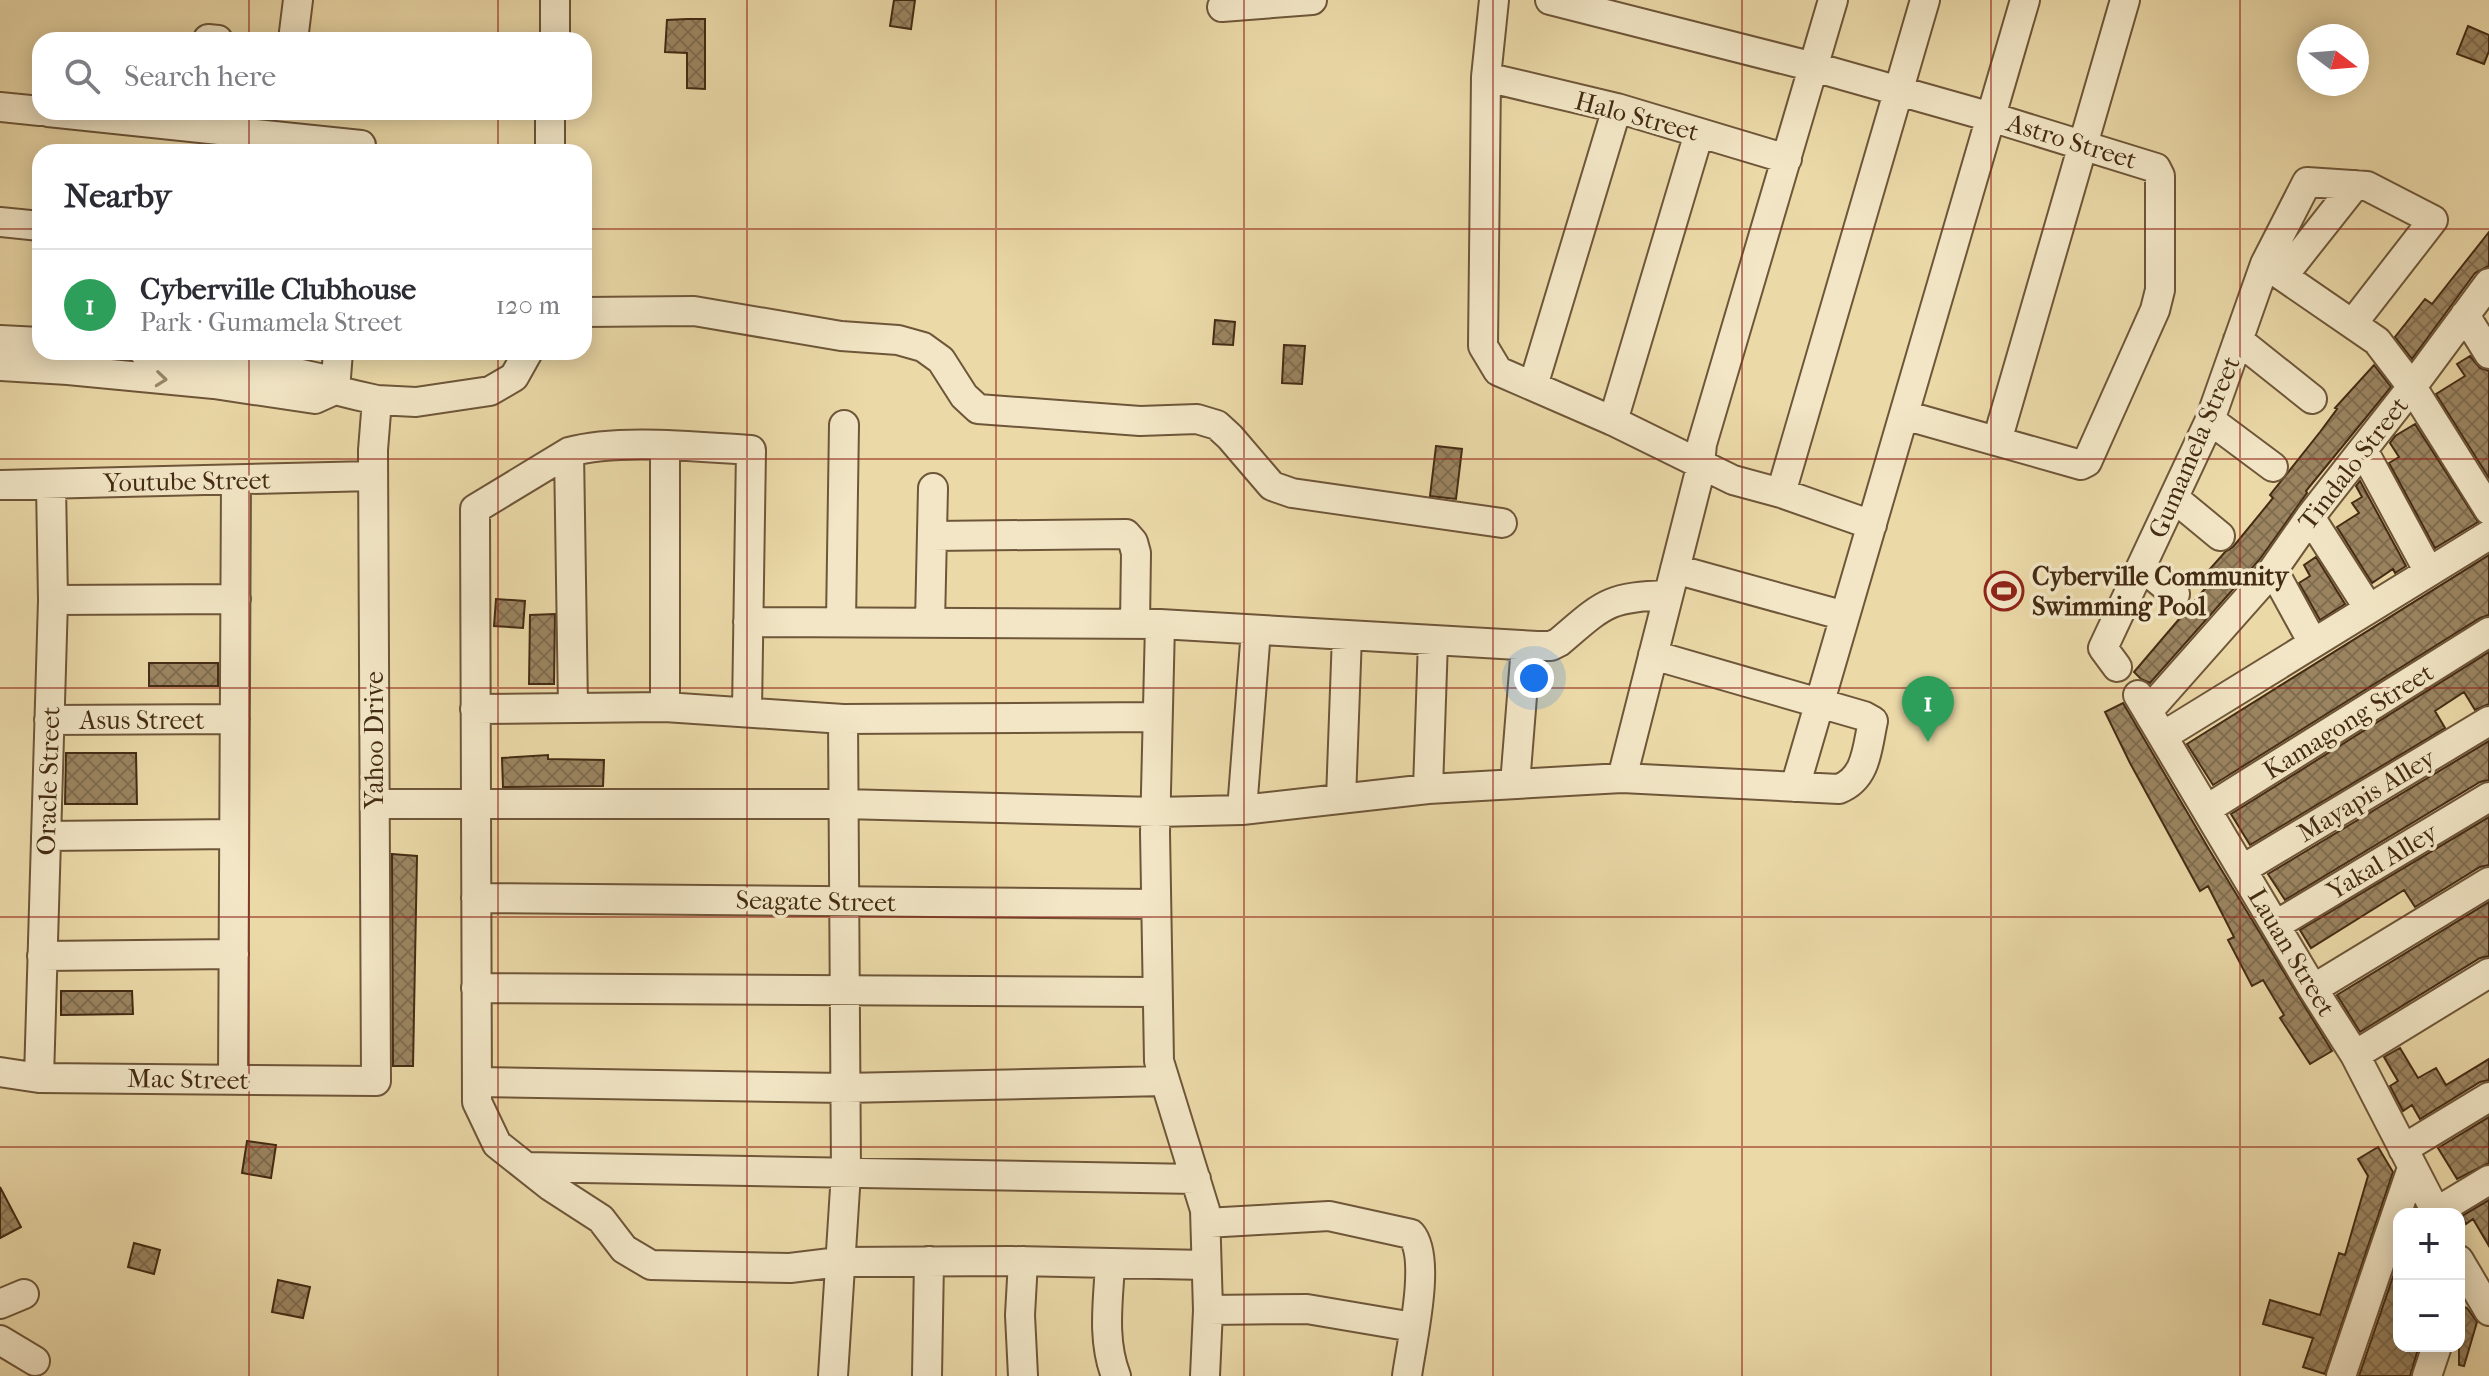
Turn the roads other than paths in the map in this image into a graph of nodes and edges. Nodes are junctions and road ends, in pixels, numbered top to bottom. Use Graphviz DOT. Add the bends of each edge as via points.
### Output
graph roads {
  1 [pos="298,0"];
  2 [pos="555,0"];
  3 [pos="1494,0"];
  4 [pos="1550,0"];
  5 [pos="1833,0"];
  6 [pos="1925,0"];
  7 [pos="2025,0"];
  8 [pos="2125,0"];
  9 [pos="1294,1"];
  10 [pos="1222,7"];
  11 [pos="294,32"];
  12 [pos="555,32"];
  13 [pos="1814,67"];
  14 [pos="1486,77"];
  15 [pos="1899,91"];
  16 [pos="0,107"];
  17 [pos="1617,108"];
  18 [pos="32,110"];
  19 [pos="1991,117"];
  20 [pos="124,120"];
  21 [pos="550,120"];
  22 [pos="1699,133"];
  23 [pos="352,144"];
  24 [pos="550,144"];
  25 [pos="2083,147"];
  26 [pos="1787,159"];
  27 [pos="2355,185"];
  28 [pos="0,222"];
  29 [pos="32,225"];
  30 [pos="2274,270"];
  31 [pos="2489,283"];
  32 [pos="592,312"];
  33 [pos="2465,315"];
  34 [pos="2353,323"];
  35 [pos="0,340"];
  36 [pos="2238,340"];
  37 [pos="32,342"];
  38 [pos="2489,354"];
  39 [pos="231,360"];
  40 [pos="337,360"];
  41 [pos="524,360"];
  42 [pos="0,366"];
  43 [pos="1533,386"];
  44 [pos="2412,387"];
  45 [pos="335,390"];
  46 [pos="2312,399"];
  47 [pos="377,400"];
  48 [pos="1904,415"];
  49 [pos="2210,420"];
  50 [pos="1613,421"];
  51 [pos="844,425"];
  52 [pos="1997,441"];
  53 [pos="665,446"];
  54 [pos="2363,450"];
  55 [pos="569,452"];
  56 [pos="1699,461"];
  57 [pos="2273,467"];
  58 [pos="373,476"];
  59 [pos="236,480"];
  60 [pos="0,485"];
  61 [pos="51,485"];
  62 [pos="933,488"];
  63 [pos="1781,493"];
  64 [pos="2174,498"];
  65 [pos="2489,510"];
  66 [pos="2310,517"];
  67 [pos="1502,523"];
  68 [pos="1872,525"];
  69 [pos="2489,535"];
  70 [pos="933,536"];
  71 [pos="2220,536"];
  72 [pos="2142,567"];
  73 [pos="2273,570"];
  74 [pos="2429,572"];
  75 [pos="1671,582"];
  76 [pos="2175,594"];
  77 [pos="236,599"];
  78 [pos="53,600"];
  79 [pos="2369,609"];
  80 [pos="1845,616"];
  81 [pos="748,622"];
  82 [pos="841,622"];
  83 [pos="930,623"];
  84 [pos="1148,624"];
  85 [pos="1256,630"];
  86 [pos="2489,632"];
  87 [pos="1347,635"];
  88 [pos="1433,640"];
  89 [pos="2313,643"];
  90 [pos="1526,646"];
  91 [pos="1653,655"];
  92 [pos="2117,667"];
  93 [pos="2143,702"];
  94 [pos="1820,703"];
  95 [pos="573,707"];
  96 [pos="665,707"];
  97 [pos="475,709"];
  98 [pos="747,711"];
  99 [pos="1157,717"];
  100 [pos="235,719"];
  101 [pos="843,719"];
  102 [pos="49,720"];
  103 [pos="2489,721"];
  104 [pos="2163,736"];
  105 [pos="1622,778"];
  106 [pos="1515,784"];
  107 [pos="1795,787"];
  108 [pos="1428,789"];
  109 [pos="2489,797"];
  110 [pos="1341,799"];
  111 [pos="476,803"];
  112 [pos="375,804"];
  113 [pos="843,804"];
  114 [pos="2207,809"];
  115 [pos="1242,810"];
  116 [pos="1156,812"];
  117 [pos="234,834"];
  118 [pos="46,836"];
  119 [pos="2243,869"];
  120 [pos="2489,882"];
  121 [pos="476,898"];
  122 [pos="843,901"];
  123 [pos="1156,904"];
  124 [pos="2276,925"];
  125 [pos="234,954"];
  126 [pos="42,956"];
  127 [pos="2489,973"];
  128 [pos="476,988"];
  129 [pos="2313,989"];
  130 [pos="844,990"];
  131 [pos="1156,992"];
  132 [pos="2355,1055"];
  133 [pos="0,1072"];
  134 [pos="39,1078"];
  135 [pos="233,1080"];
  136 [pos="376,1081"];
  137 [pos="1165,1081"];
  138 [pos="477,1082"];
  139 [pos="845,1088"];
  140 [pos="2489,1097"];
  141 [pos="2408,1158"];
  142 [pos="526,1167"];
  143 [pos="846,1173"];
  144 [pos="1196,1179"];
  145 [pos="2489,1180"];
  146 [pos="2433,1208"];
  147 [pos="2444,1208"];
  148 [pos="1206,1223"];
  149 [pos="929,1261"];
  150 [pos="1023,1261"];
  151 [pos="839,1262"];
  152 [pos="1110,1265"];
  153 [pos="1206,1265"];
  154 [pos="2468,1271"];
  155 [pos="1208,1310"];
  156 [pos="2489,1311"];
  157 [pos="1413,1327"];
  158 [pos="0,1340"];
  159 [pos="2435,1352"];
  160 [pos="35,1361"];
  161 [pos="833,1376"];
  162 [pos="927,1376"];
  163 [pos="1023,1376"];
  164 [pos="1116,1376"];
  165 [pos="1205,1376"];
  166 [pos="1407,1376"];
  167 [pos="2341,1376"];
  168 [pos="2427,1376"];
  1 -- 11 [label="street"];
  2 -- 12 [label="street"];
  3 -- 14 [label="street"];
  4 -- 13 [label="street, Astro Street"];
  5 -- 13 [label="street"];
  6 -- 15 [label="street"];
  7 -- 19 [label="street"];
  8 -- 25 [label="street"];
  9 -- 10 [label="street"];
  13 -- 15 [label="street, Astro Street"];
  13 -- 26 [label="street"];
  14 -- 17 [label="street, Halo Street"];
  14 -- 43 [label="street" via="1483,346 1498,371"];
  15 -- 19 [label="street, Astro Street"];
  15 -- 63 [label="street"];
  16 -- 18 [label="street"];
  17 -- 22 [label="street, Halo Street"];
  17 -- 43 [label="street"];
  19 -- 25 [label="street, Astro Street"];
  19 -- 48 [label="street"];
  20 -- 23 [label="street"];
  21 -- 24 [label="street"];
  22 -- 26 [label="street, Halo Street"];
  22 -- 50 [label="street"];
  25 -- 52 [label="street"];
  25 -- 52 [label="street, Astro Street" via="2156,168 2160,176 2160,290 2155,310 2087,462 2081,465"];
  26 -- 56 [label="street"];
  27 -- 30 [label="street"];
  27 -- 30 [label="street" via="2307,182"];
  27 -- 34 [label="street" via="2367,186 2433,220"];
  28 -- 29 [label="street"];
  30 -- 34 [label="street"];
  30 -- 36 [label="street, Gumamela Street"];
  31 -- 33 [label="street, Tindalo Street"];
  32 -- 67 [label="street" via="694,311 841,336 898,340 923,347 941,360 978,409 1140,421 1197,419 1217,425 1272,486"];
  33 -- 38 [label="street"];
  33 -- 44 [label="street, Tindalo Street"];
  34 -- 44 [label="street" via="2377,341"];
  35 -- 37 [label="street"];
  36 -- 46 [label="street"];
  36 -- 49 [label="street, Gumamela Street"];
  39 -- 45 [label="street" via="319,378"];
  40 -- 45 [label="street"];
  41 -- 47 [label="street" via="514,377 490,391 416,402"];
  42 -- 45 [label="street, one-way" via="214,384 315,399"];
  43 -- 50 [label="street"];
  44 -- 54 [label="street, Tindalo Street"];
  44 -- 65 [label="street"];
  45 -- 47 [label="street"];
  47 -- 58 [label="street, Yahoo Drive"];
  48 -- 52 [label="street, Astro Street"];
  48 -- 68 [label="street"];
  49 -- 57 [label="street"];
  49 -- 64 [label="street, Gumamela Street"];
  50 -- 56 [label="street"];
  51 -- 82 [label="street"];
  53 -- 55 [label="street"];
  53 -- 81 [label="street" via="751,450"];
  53 -- 96 [label="street"];
  54 -- 66 [label="street, Tindalo Street"];
  54 -- 74 [label="street"];
  55 -- 95 [label="street"];
  55 -- 97 [label="street" via="475,509"];
  56 -- 63 [label="street" via="1733,480"];
  56 -- 75 [label="street"];
  58 -- 59 [label="street, Youtube Street"];
  58 -- 112 [label="street, Yahoo Drive"];
  59 -- 61 [label="street, Youtube Street"];
  59 -- 77 [label="street"];
  60 -- 61 [label="street, Youtube Street"];
  61 -- 78 [label="street, Oracle Street"];
  62 -- 70 [label="street"];
  63 -- 68 [label="street"];
  64 -- 71 [label="street"];
  64 -- 72 [label="street, Gumamela Street"];
  66 -- 73 [label="street, Tindalo Street"];
  66 -- 79 [label="street"];
  68 -- 80 [label="street"];
  69 -- 74 [label="street"];
  70 -- 83 [label="street"];
  70 -- 84 [label="street" via="1126,534 1136,553"];
  72 -- 76 [label="street"];
  72 -- 92 [label="street, Gumamela Street" via="2103,648"];
  73 -- 89 [label="street"];
  73 -- 93 [label="street, Tindalo Street"];
  74 -- 79 [label="street"];
  75 -- 80 [label="street"];
  75 -- 90 [label="street" via="1606,603 1551,646"];
  75 -- 91 [label="street"];
  77 -- 78 [label="street"];
  77 -- 100 [label="street"];
  78 -- 102 [label="street, Oracle Street"];
  79 -- 89 [label="street"];
  80 -- 94 [label="street"];
  81 -- 82 [label="street"];
  81 -- 98 [label="street"];
  82 -- 83 [label="street"];
  83 -- 84 [label="street"];
  84 -- 85 [label="street"];
  84 -- 99 [label="street"];
  85 -- 87 [label="street"];
  85 -- 115 [label="street"];
  86 -- 114 [label="street, Kamagong Street"];
  87 -- 88 [label="street"];
  87 -- 110 [label="street"];
  88 -- 90 [label="street"];
  88 -- 108 [label="street"];
  89 -- 104 [label="street"];
  90 -- 106 [label="street"];
  91 -- 94 [label="street"];
  91 -- 105 [label="street"];
  93 -- 104 [label="street, Lauan Street"];
  94 -- 107 [label="street"];
  94 -- 107 [label="street" via="1873,721 1861,772 1839,789"];
  95 -- 96 [label="street"];
  95 -- 97 [label="street"];
  96 -- 98 [label="street"];
  97 -- 111 [label="street"];
  98 -- 101 [label="street"];
  99 -- 101 [label="street"];
  99 -- 116 [label="street"];
  100 -- 102 [label="street, Asus Street"];
  100 -- 117 [label="street"];
  101 -- 113 [label="street"];
  102 -- 118 [label="street, Oracle Street"];
  103 -- 119 [label="street, Mayapis Alley"];
  104 -- 114 [label="street, Lauan Street"];
  105 -- 106 [label="street"];
  105 -- 107 [label="street"];
  106 -- 108 [label="street"];
  108 -- 110 [label="street"];
  109 -- 124 [label="street, Yakal Alley"];
  110 -- 115 [label="street"];
  111 -- 112 [label="street"];
  111 -- 113 [label="street"];
  111 -- 121 [label="street"];
  112 -- 136 [label="street, Yahoo Drive"];
  113 -- 116 [label="street"];
  113 -- 122 [label="street"];
  114 -- 119 [label="street, Lauan Street"];
  115 -- 116 [label="street"];
  116 -- 123 [label="street"];
  117 -- 118 [label="street"];
  117 -- 125 [label="street"];
  118 -- 126 [label="street, Oracle Street"];
  119 -- 124 [label="street, Lauan Street"];
  120 -- 129 [label="street"];
  121 -- 122 [label="street, Seagate Street"];
  121 -- 128 [label="street"];
  122 -- 123 [label="street, Seagate Street"];
  122 -- 130 [label="street"];
  123 -- 131 [label="street"];
  124 -- 129 [label="street, Lauan Street"];
  125 -- 126 [label="street"];
  125 -- 135 [label="street"];
  126 -- 134 [label="street, Oracle Street"];
  127 -- 132 [label="street"];
  128 -- 130 [label="street"];
  128 -- 138 [label="street"];
  129 -- 132 [label="street, Lauan Street"];
  130 -- 131 [label="street"];
  130 -- 139 [label="street"];
  131 -- 137 [label="street"];
  132 -- 141 [label="street, Lauan Street"];
  133 -- 134 [label="street, Mac Street"];
  134 -- 135 [label="street, Mac Street"];
  135 -- 136 [label="street, Mac Street"];
  137 -- 139 [label="street"];
  137 -- 144 [label="street"];
  138 -- 139 [label="street"];
  138 -- 142 [label="street" via="477,1102 497,1144"];
  139 -- 143 [label="street"];
  140 -- 141 [label="street"];
  141 -- 146 [label="street, Lauan Street"];
  141 -- 167 [label="street"];
  142 -- 143 [label="street"];
  142 -- 151 [label="street" via="601,1219 624,1249 651,1265 790,1268"];
  143 -- 144 [label="street"];
  143 -- 151 [label="street"];
  144 -- 148 [label="street"];
  145 -- 147 [label="street"];
  148 -- 153 [label="street"];
  148 -- 157 [label="street" via="1329,1216 1411,1234 1421,1270"];
  149 -- 150 [label="street"];
  149 -- 151 [label="street"];
  149 -- 162 [label="street"];
  150 -- 152 [label="street"];
  150 -- 163 [label="street"];
  151 -- 161 [label="street"];
  152 -- 153 [label="street"];
  152 -- 164 [label="street" via="1106,1330"];
  153 -- 155 [label="street"];
  154 -- 156 [label="street"];
  155 -- 157 [label="street" via="1307,1309"];
  155 -- 165 [label="street"];
  157 -- 166 [label="street"];
  158 -- 160 [label="street"];
  159 -- 168 [label="street"];
}
